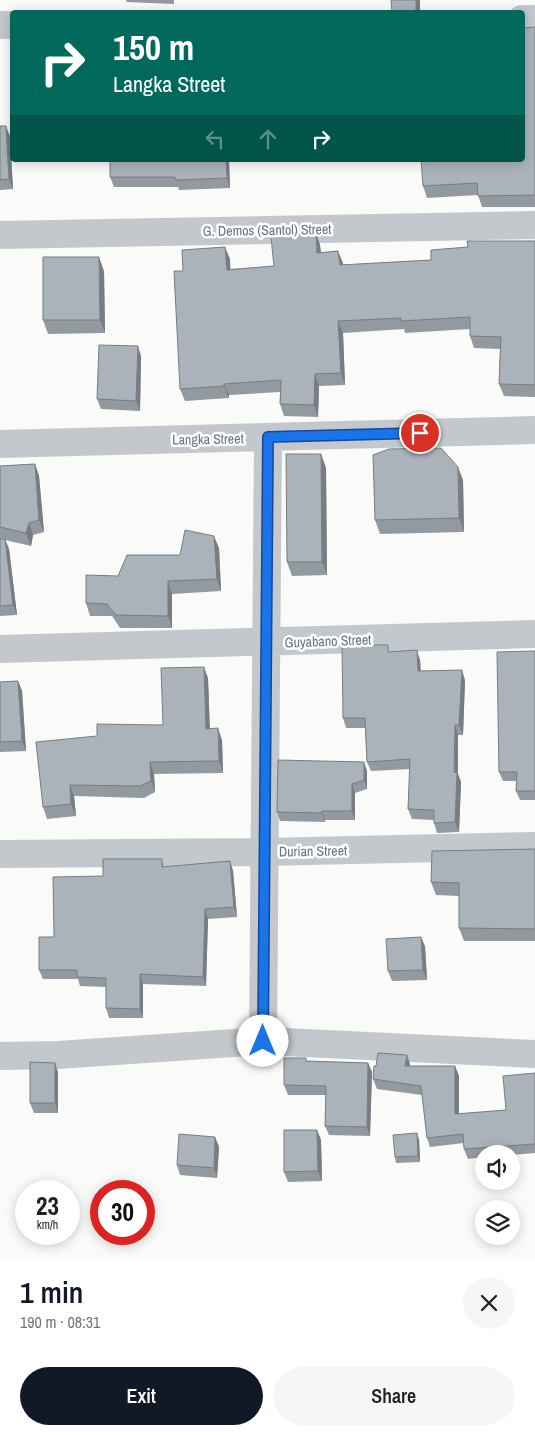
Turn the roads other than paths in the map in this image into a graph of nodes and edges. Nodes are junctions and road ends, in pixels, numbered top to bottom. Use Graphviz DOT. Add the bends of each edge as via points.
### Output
graph roads {
  1 [pos="535,225"];
  2 [pos="0,235"];
  3 [pos="535,430"];
  4 [pos="268,437"];
  5 [pos="0,444"];
  6 [pos="535,634"];
  7 [pos="265,643"];
  8 [pos="0,649"];
  9 [pos="535,846"];
  10 [pos="264,852"];
  11 [pos="0,854"];
  12 [pos="263,1041"];
  13 [pos="535,1054"];
  14 [pos="0,1056"];
  1 -- 2 [label="street, G. Demos (Santol) Street"];
  3 -- 4 [label="street, Langka Street"];
  4 -- 5 [label="street, Langka Street"];
  4 -- 7 [label="street"];
  6 -- 7 [label="street, Guyabano Street"];
  7 -- 8 [label="street, Guyabano Street"];
  7 -- 10 [label="street"];
  9 -- 10 [label="street, Durian Street"];
  10 -- 11 [label="street, Durian Street"];
  10 -- 12 [label="street"];
  12 -- 13 [label="street"];
  12 -- 14 [label="street"];
}
